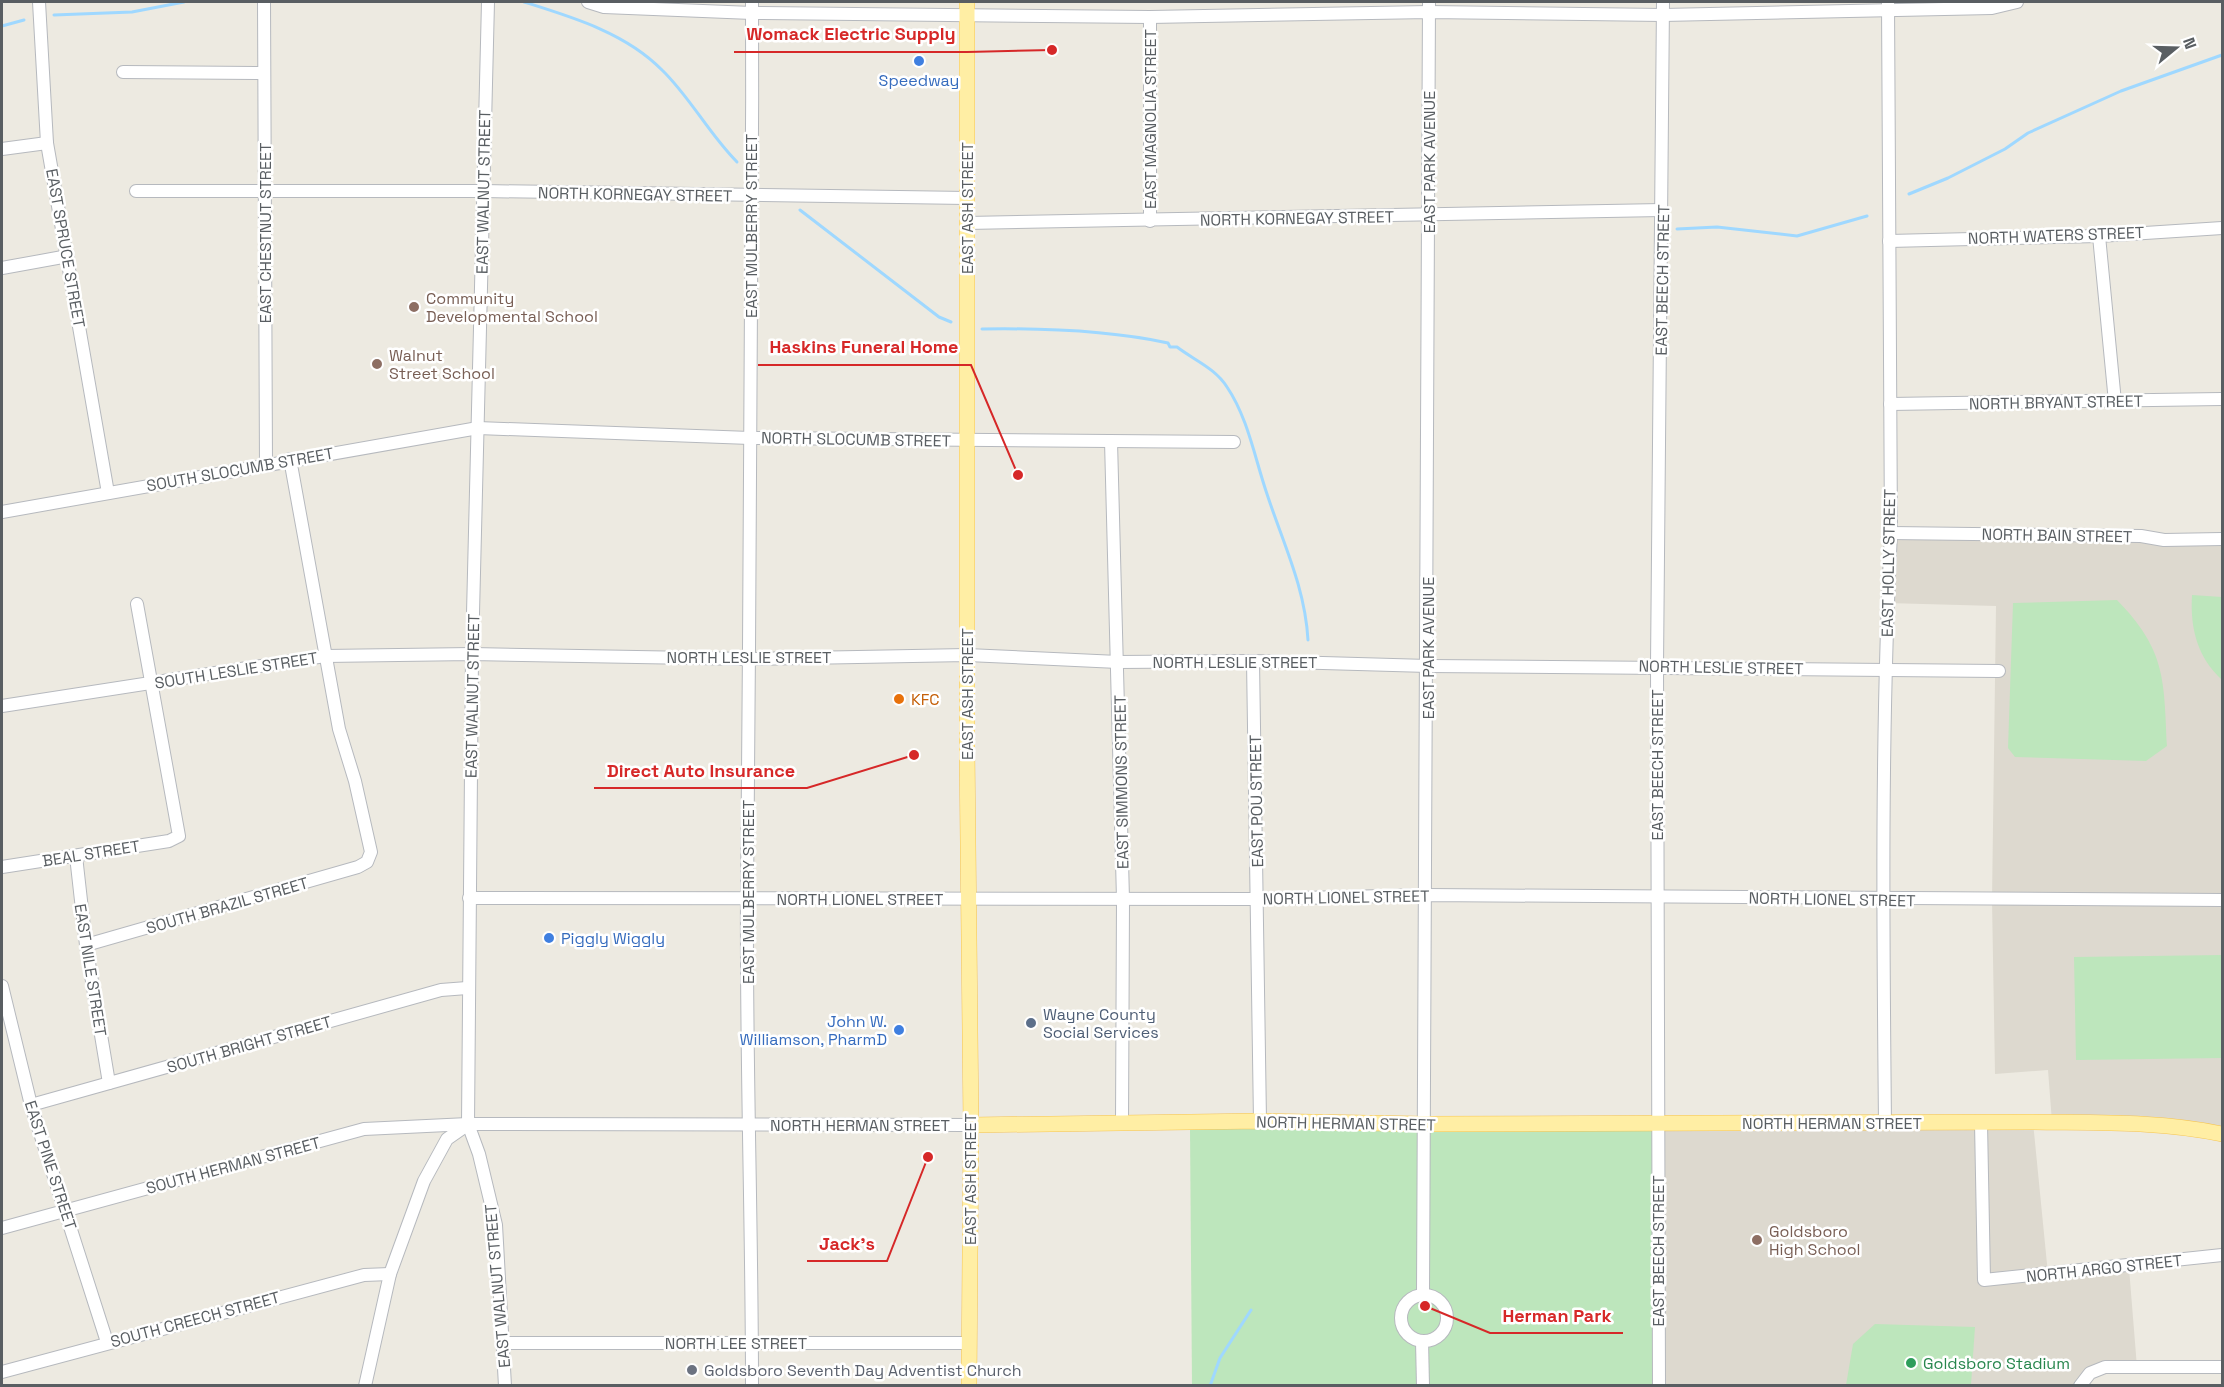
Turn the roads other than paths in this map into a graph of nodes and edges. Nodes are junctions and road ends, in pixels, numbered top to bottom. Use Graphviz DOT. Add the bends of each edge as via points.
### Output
graph roads {
  1 [pos="39,2"];
  2 [pos="264,2"];
  3 [pos="488,2"];
  4 [pos="588,2"];
  5 [pos="1663,2"];
  6 [pos="2017,2"];
  7 [pos="1888,6"];
  8 [pos="752,7"];
  9 [pos="968,7"];
  10 [pos="1429,7"];
  11 [pos="1663,15"];
  12 [pos="1150,17"];
  13 [pos="123,72"];
  14 [pos="263,73"];
  15 [pos="47,143"];
  16 [pos="2,149"];
  17 [pos="136,191"];
  18 [pos="483,191"];
  19 [pos="266,192"];
  20 [pos="752,196"];
  21 [pos="967,198"];
  22 [pos="1662,210"];
  23 [pos="1429,215"];
  24 [pos="1150,221"];
  25 [pos="967,223"];
  26 [pos="2223,228"];
  27 [pos="2099,236"];
  28 [pos="1889,241"];
  29 [pos="68,255"];
  30 [pos="2,268"];
  31 [pos="2223,399"];
  32 [pos="2115,402"];
  33 [pos="1890,404"];
  34 [pos="478,428"];
  35 [pos="750,438"];
  36 [pos="967,441"];
  37 [pos="1111,441"];
  38 [pos="1234,442"];
  39 [pos="291,459"];
  40 [pos="266,465"];
  41 [pos="108,493"];
  42 [pos="2,512"];
  43 [pos="1891,533"];
  44 [pos="2223,539"];
  45 [pos="137,604"];
  46 [pos="472,654"];
  47 [pos="967,655"];
  48 [pos="325,656"];
  49 [pos="750,659"];
  50 [pos="1253,661"];
  51 [pos="1118,662"];
  52 [pos="1428,666"];
  53 [pos="1657,666"];
  54 [pos="1886,669"];
  55 [pos="1998,671"];
  56 [pos="153,682"];
  57 [pos="2,706"];
  58 [pos="75,856"];
  59 [pos="2,867"];
  60 [pos="1426,895"];
  61 [pos="1657,897"];
  62 [pos="469,898"];
  63 [pos="747,898"];
  64 [pos="968,899"];
  65 [pos="1123,899"];
  66 [pos="1258,899"];
  67 [pos="1883,900"];
  68 [pos="2223,900"];
  69 [pos="86,945"];
  70 [pos="2,986"];
  71 [pos="467,988"];
  72 [pos="6,1029"];
  73 [pos="109,1083"];
  74 [pos="31,1105"];
  75 [pos="1260,1122"];
  76 [pos="1658,1122"];
  77 [pos="1982,1123"];
  78 [pos="468,1124"];
  79 [pos="1122,1124"];
  80 [pos="1425,1124"];
  81 [pos="1885,1124"];
  82 [pos="747,1125"];
  83 [pos="971,1125"];
  84 [pos="2223,1134"];
  85 [pos="66,1210"];
  86 [pos="2,1228"];
  87 [pos="2223,1255"];
  88 [pos="390,1274"];
  89 [pos="1423,1294"];
  90 [pos="1422,1341"];
  91 [pos="106,1342"];
  92 [pos="502,1342"];
  93 [pos="752,1343"];
  94 [pos="969,1343"];
  95 [pos="2223,1367"];
  96 [pos="2,1372"];
  97 [pos="365,1386"];
  98 [pos="505,1386"];
  99 [pos="752,1386"];
  100 [pos="969,1386"];
  101 [pos="1423,1386"];
  102 [pos="1659,1386"];
  103 [pos="2080,1386"];
  1 -- 15 [label="street, EAST SPRUCE STREET"];
  2 -- 14 [label="street, EAST CHESTNUT STREET"];
  3 -- 18 [label="street, EAST WALNUT STREET"];
  4 -- 8 [label="street" via="604,7"];
  5 -- 11 [label="street, EAST BEECH STREET"];
  6 -- 7 [label="street" via="1992,8"];
  7 -- 11 [label="street"];
  7 -- 28 [label="street, EAST HOLLY STREET"];
  8 -- 9 [label="street"];
  8 -- 20 [label="street, EAST MULBERRY STREET"];
  9 -- 12 [label="street"];
  9 -- 21 [label="main road, EAST ASH STREET"];
  10 -- 11 [label="street"];
  10 -- 12 [label="street"];
  10 -- 23 [label="street, EAST PARK AVENUE"];
  11 -- 22 [label="street, EAST BEECH STREET"];
  12 -- 24 [label="street, EAST MAGNOLIA STREET"];
  13 -- 14 [label="street"];
  14 -- 19 [label="street, EAST CHESTNUT STREET"];
  15 -- 16 [label="street"];
  15 -- 29 [label="street, EAST SPRUCE STREET"];
  17 -- 19 [label="street, NORTH KORNEGAY STREET"];
  18 -- 19 [label="street, NORTH KORNEGAY STREET"];
  18 -- 20 [label="street, NORTH KORNEGAY STREET"];
  18 -- 34 [label="street, EAST WALNUT STREET"];
  19 -- 40 [label="street, EAST CHESTNUT STREET"];
  20 -- 21 [label="street, NORTH KORNEGAY STREET"];
  20 -- 35 [label="street, EAST MULBERRY STREET"];
  21 -- 25 [label="main road, EAST ASH STREET"];
  22 -- 23 [label="street, NORTH KORNEGAY STREET"];
  22 -- 53 [label="street, EAST BEECH STREET"];
  23 -- 24 [label="street, NORTH KORNEGAY STREET"];
  23 -- 52 [label="street, EAST PARK AVENUE"];
  24 -- 25 [label="street, NORTH KORNEGAY STREET"];
  25 -- 36 [label="main road, EAST ASH STREET"];
  26 -- 27 [label="street, NORTH WATERS STREET"];
  27 -- 28 [label="street, NORTH WATERS STREET"];
  27 -- 32 [label="street"];
  28 -- 33 [label="street, EAST HOLLY STREET"];
  29 -- 30 [label="street"];
  29 -- 41 [label="street, EAST SPRUCE STREET"];
  31 -- 32 [label="street, NORTH BRYANT STREET"];
  32 -- 33 [label="street, NORTH BRYANT STREET"];
  33 -- 43 [label="street, EAST HOLLY STREET"];
  34 -- 35 [label="street, NORTH SLOCUMB STREET"];
  34 -- 39 [label="street, SOUTH SLOCUMB STREET"];
  34 -- 46 [label="street, EAST WALNUT STREET"];
  35 -- 36 [label="street, NORTH SLOCUMB STREET"];
  35 -- 49 [label="street, EAST MULBERRY STREET"];
  36 -- 37 [label="street, NORTH SLOCUMB STREET"];
  36 -- 47 [label="main road, EAST ASH STREET"];
  37 -- 38 [label="street, NORTH SLOCUMB STREET"];
  37 -- 51 [label="street, EAST SIMMONS STREET"];
  39 -- 40 [label="street, SOUTH SLOCUMB STREET"];
  39 -- 48 [label="street"];
  40 -- 41 [label="street, SOUTH SLOCUMB STREET"];
  41 -- 42 [label="street, SOUTH SLOCUMB STREET"];
  43 -- 44 [label="street, NORTH BAIN STREET"];
  43 -- 54 [label="street, EAST HOLLY STREET"];
  45 -- 56 [label="street"];
  46 -- 48 [label="street, SOUTH LESLIE STREET"];
  46 -- 49 [label="street, NORTH LESLIE STREET"];
  46 -- 62 [label="street, EAST WALNUT STREET"];
  47 -- 49 [label="street, NORTH LESLIE STREET"];
  47 -- 51 [label="street, NORTH LESLIE STREET"];
  47 -- 64 [label="main road, EAST ASH STREET"];
  48 -- 56 [label="street, SOUTH LESLIE STREET"];
  48 -- 69 [label="street, SOUTH BRAZIL STREET" via="339,729 371,852 367,862"];
  49 -- 63 [label="street, EAST MULBERRY STREET"];
  50 -- 51 [label="street, NORTH LESLIE STREET"];
  50 -- 52 [label="street, NORTH LESLIE STREET"];
  50 -- 66 [label="street, EAST POU STREET"];
  51 -- 65 [label="street, EAST SIMMONS STREET"];
  52 -- 53 [label="street, NORTH LESLIE STREET"];
  52 -- 60 [label="street, EAST PARK AVENUE"];
  53 -- 54 [label="street, NORTH LESLIE STREET"];
  53 -- 61 [label="street, EAST BEECH STREET"];
  54 -- 55 [label="street, NORTH LESLIE STREET"];
  54 -- 67 [label="street, EAST HOLLY STREET"];
  56 -- 57 [label="street, SOUTH LESLIE STREET"];
  56 -- 58 [label="street, BEAL STREET" via="179,836 169,841"];
  58 -- 59 [label="street, BEAL STREET"];
  58 -- 69 [label="street, EAST NILE STREET"];
  60 -- 61 [label="street, NORTH LIONEL STREET"];
  60 -- 66 [label="street, NORTH LIONEL STREET"];
  60 -- 80 [label="street, EAST PARK AVENUE"];
  61 -- 67 [label="street, NORTH LIONEL STREET"];
  61 -- 76 [label="street, EAST BEECH STREET"];
  62 -- 63 [label="street, NORTH LIONEL STREET"];
  62 -- 71 [label="street, EAST WALNUT STREET"];
  63 -- 64 [label="street, NORTH LIONEL STREET"];
  63 -- 82 [label="street, EAST MULBERRY STREET"];
  64 -- 65 [label="street, NORTH LIONEL STREET"];
  64 -- 83 [label="main road, EAST ASH STREET"];
  65 -- 66 [label="street, NORTH LIONEL STREET"];
  65 -- 79 [label="street, EAST SIMMONS STREET"];
  66 -- 75 [label="street, EAST POU STREET"];
  67 -- 68 [label="street, NORTH LIONEL STREET"];
  67 -- 81 [label="street, EAST HOLLY STREET"];
  69 -- 73 [label="street, EAST NILE STREET"];
  70 -- 72 [label="street, EAST PINE STREET"];
  71 -- 73 [label="street, SOUTH BRIGHT STREET" via="441,990"];
  71 -- 78 [label="street, EAST WALNUT STREET"];
  72 -- 74 [label="street, EAST PINE STREET"];
  73 -- 74 [label="street, SOUTH BRIGHT STREET"];
  74 -- 85 [label="street, EAST PINE STREET"];
  75 -- 79 [label="main road, NORTH HERMAN STREET"];
  75 -- 80 [label="main road, NORTH HERMAN STREET"];
  76 -- 80 [label="main road, NORTH HERMAN STREET"];
  76 -- 81 [label="main road, NORTH HERMAN STREET"];
  76 -- 102 [label="street, EAST BEECH STREET"];
  77 -- 81 [label="main road, NORTH HERMAN STREET"];
  77 -- 84 [label="main road, NORTH HERMAN STREET" via="2133,1122"];
  77 -- 87 [label="street, NORTH ARGO STREET" via="1984,1280"];
  78 -- 82 [label="street, NORTH HERMAN STREET"];
  78 -- 85 [label="street, SOUTH HERMAN STREET" via="364,1130"];
  78 -- 88 [label="street" via="447,1139 423,1181"];
  78 -- 92 [label="street, EAST WALNUT STREET" via="496,1224"];
  79 -- 83 [label="main road, NORTH HERMAN STREET"];
  80 -- 89 [label="street, EAST PARK AVENUE"];
  82 -- 83 [label="street, NORTH HERMAN STREET"];
  82 -- 93 [label="street, EAST MULBERRY STREET"];
  83 -- 94 [label="main road, EAST ASH STREET"];
  85 -- 86 [label="street, SOUTH HERMAN STREET"];
  85 -- 91 [label="street, EAST PINE STREET"];
  88 -- 91 [label="street, SOUTH CREECH STREET" via="364,1275"];
  88 -- 97 [label="street"];
  89 -- 90 [label="street" via="1409,1300 1401,1317 1408,1334"];
  89 -- 90 [label="street" via="1441,1302 1447,1319 1438,1336"];
  90 -- 101 [label="street"];
  91 -- 96 [label="street, SOUTH CREECH STREET"];
  92 -- 93 [label="street, NORTH LEE STREET"];
  92 -- 98 [label="street, EAST WALNUT STREET"];
  93 -- 94 [label="street, NORTH LEE STREET"];
  93 -- 99 [label="street, EAST MULBERRY STREET"];
  94 -- 100 [label="main road, EAST ASH STREET"];
  95 -- 103 [label="street" via="2105,1367 2090,1372"];
}
